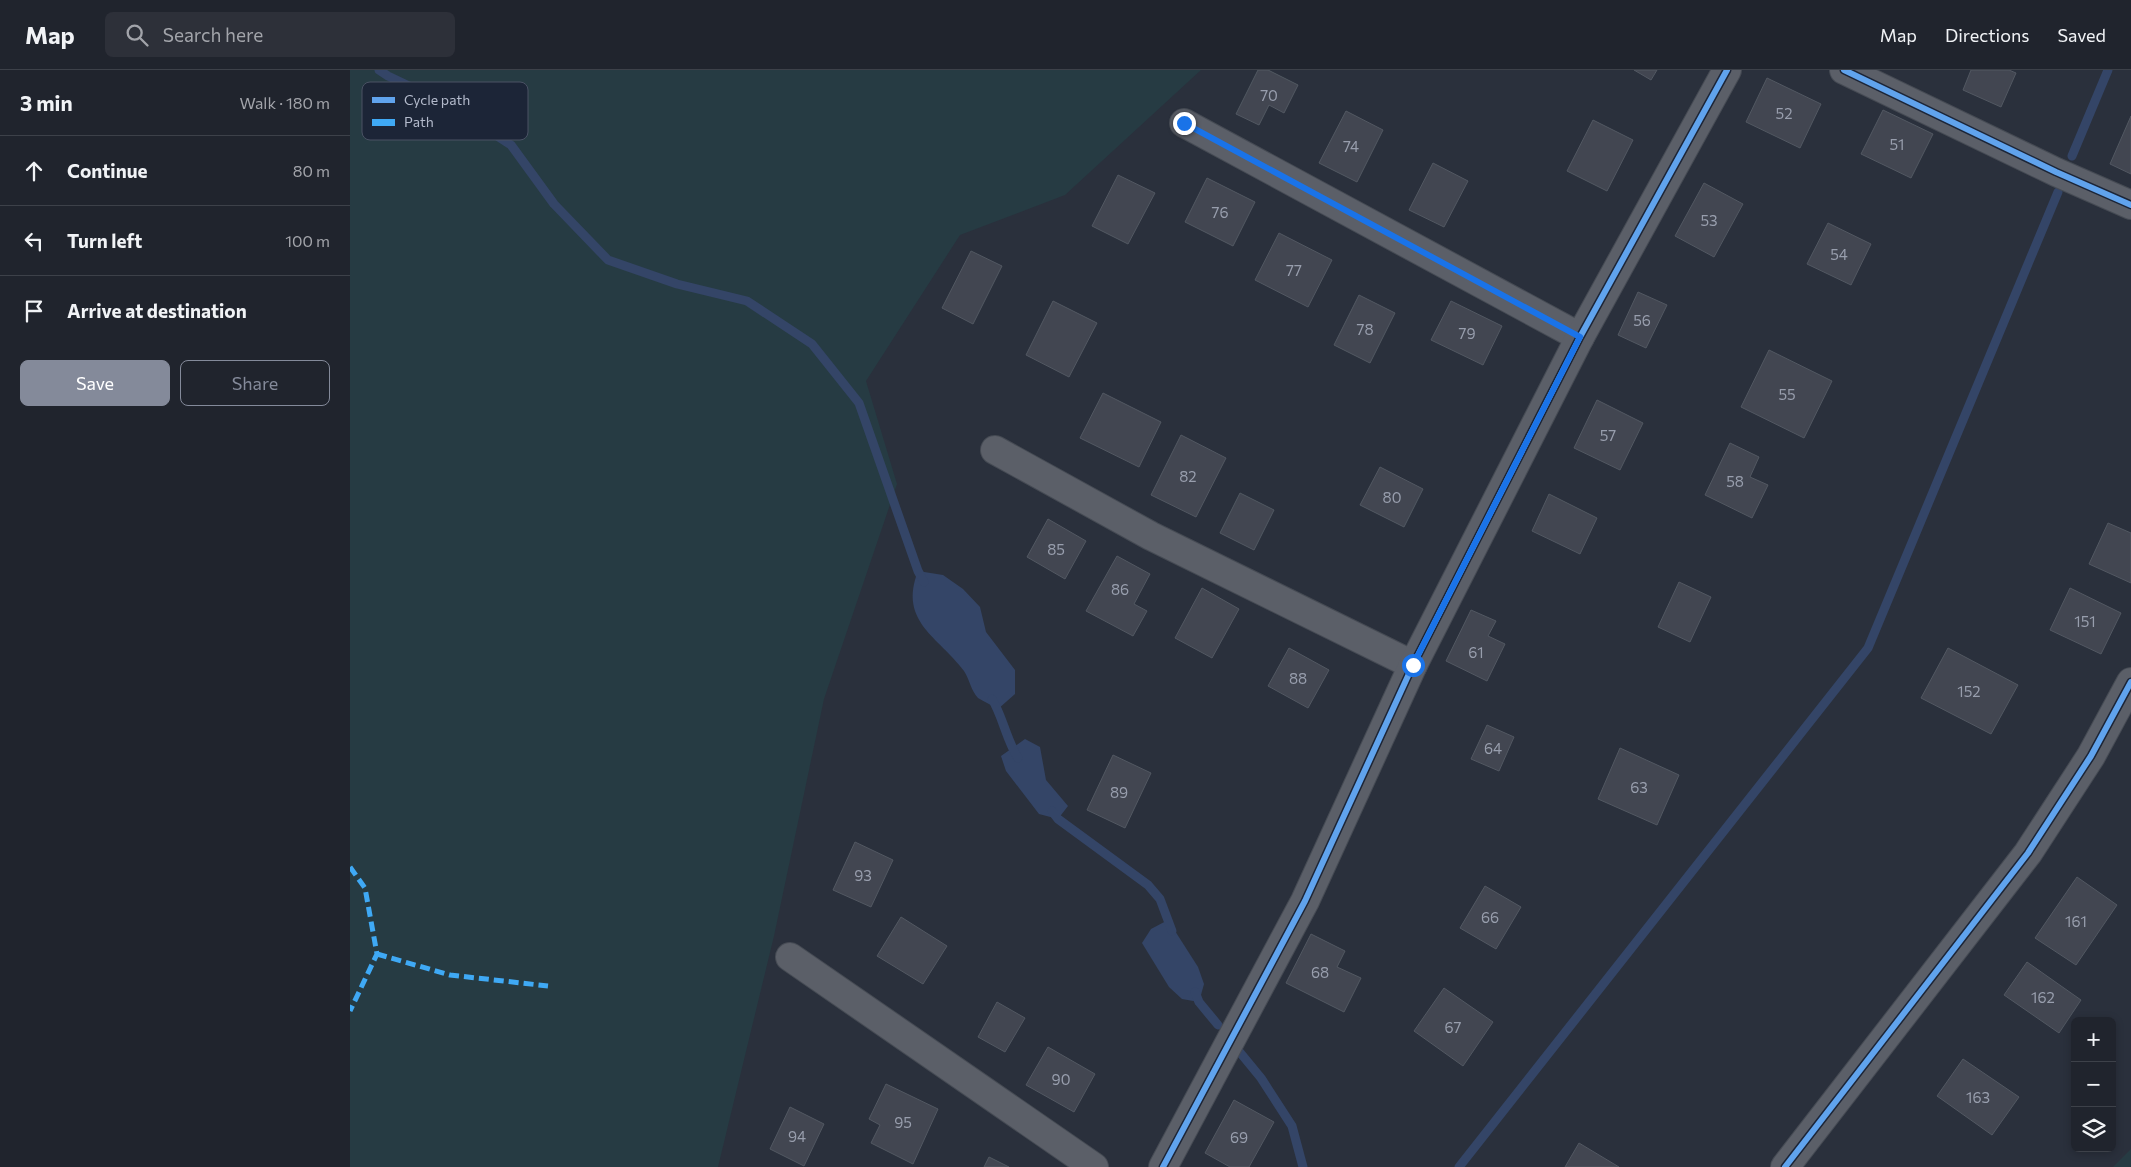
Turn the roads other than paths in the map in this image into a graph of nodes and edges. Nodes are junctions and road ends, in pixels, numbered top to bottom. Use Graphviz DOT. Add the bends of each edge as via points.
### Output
graph roads {
  1 [pos="1727,70"];
  2 [pos="1844,70"];
  3 [pos="1184,123"];
  4 [pos="2131,205"];
  5 [pos="1580,337"];
  6 [pos="995,450"];
  7 [pos="1413,665"];
  8 [pos="2131,682"];
  9 [pos="790,956"];
  10 [pos="1094,1167"];
  11 [pos="1163,1167"];
  12 [pos="1785,1167"];
  1 -- 5 [label="street"];
  2 -- 4 [label="street"];
  3 -- 5 [label="street"];
  5 -- 7 [label="street"];
  6 -- 7 [label="street" via="1151,536"];
  7 -- 11 [label="street" via="1305,901"];
  8 -- 12 [label="street" via="2091,756 2028,853"];
  9 -- 10 [label="street"];
}
